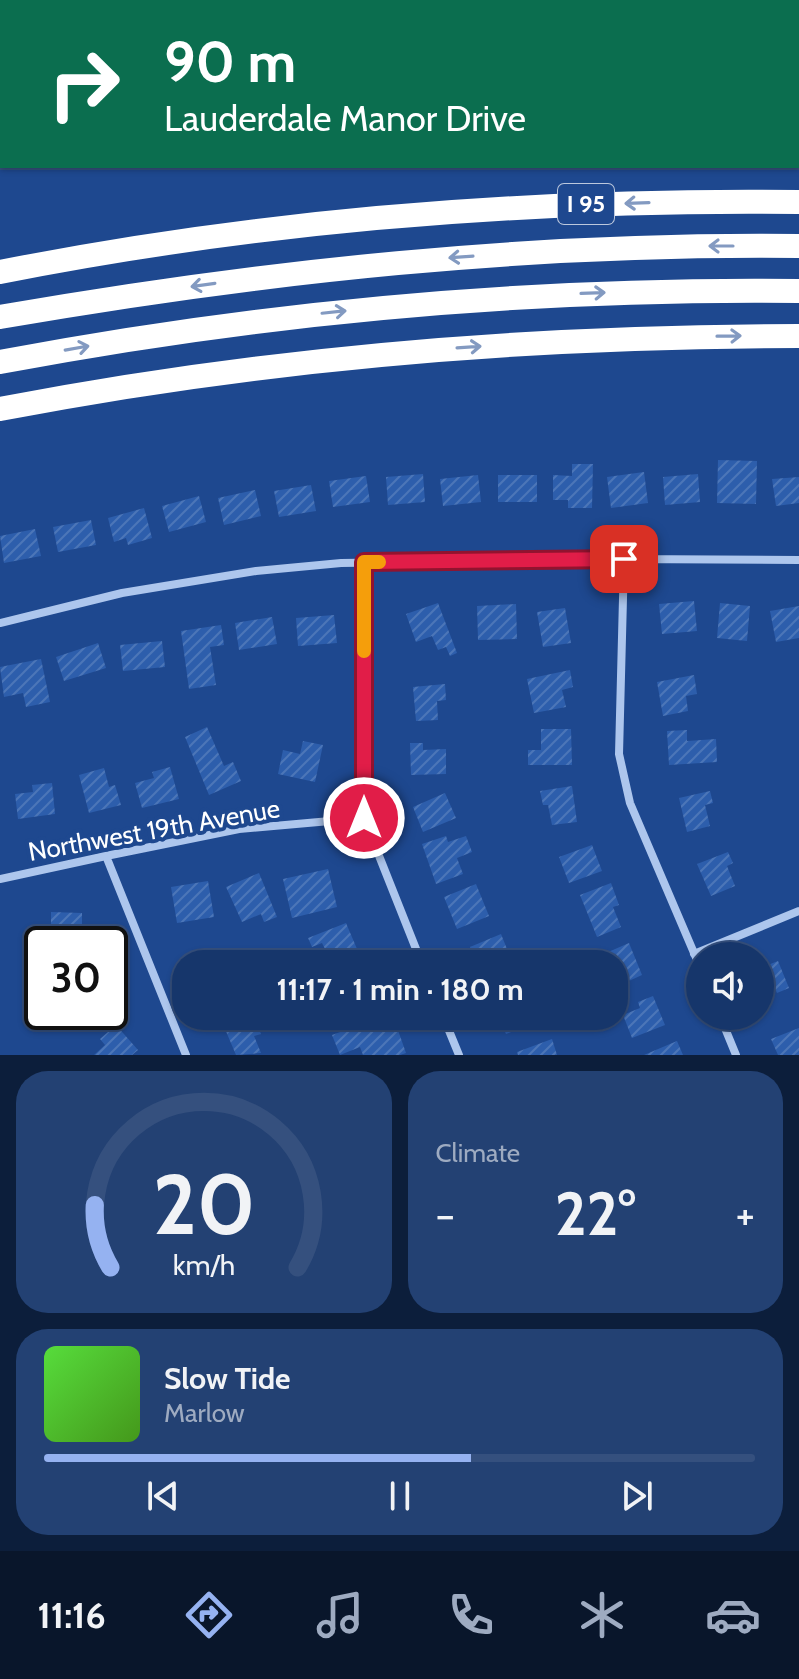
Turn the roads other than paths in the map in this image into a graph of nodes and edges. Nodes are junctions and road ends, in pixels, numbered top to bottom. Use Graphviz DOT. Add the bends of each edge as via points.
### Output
graph roads {
  1 [pos="799,202"];
  2 [pos="799,246"];
  3 [pos="97,254"];
  4 [pos="0,272"];
  5 [pos="0,289"];
  6 [pos="799,291"];
  7 [pos="0,317"];
  8 [pos="799,336"];
  9 [pos="0,362"];
  10 [pos="0,409"];
  11 [pos="624,559"];
  12 [pos="799,560"];
  13 [pos="364,562"];
  14 [pos="0,623"];
  15 [pos="364,818"];
  16 [pos="106,856"];
  17 [pos="0,879"];
  18 [pos="799,911"];
  19 [pos="689,942"];
  20 [pos="723,942"];
  21 [pos="416,950"];
  22 [pos="449,1030"];
  23 [pos="726,1030"];
  24 [pos="186,1055"];
  25 [pos="459,1055"];
  26 [pos="736,1055"];
  1 -- 3 [label="highway, I 95, one-way" via="589,204 449,213"];
  2 -- 7 [label="highway, one-way" via="627,248 417,260 207,284"];
  3 -- 4 [label="highway, I 95"];
  3 -- 5 [label="highway"];
  9 -- 6 [label="highway, one-way" via="182,331 389,307 597,293"];
  10 -- 8 [label="highway, one-way" via="183,377 392,353 544,342"];
  11 -- 12 [label="street"];
  11 -- 13 [label="street"];
  11 -- 19 [label="street" via="619,754 630,803"];
  13 -- 14 [label="street" via="256,571 122,593"];
  13 -- 15 [label="street"];
  15 -- 16 [label="street, Northwest 19th Avenue" via="239,829"];
  15 -- 21 [label="street"];
  16 -- 17 [label="street, Northwest 19th Avenue"];
  16 -- 24 [label="street"];
  18 -- 20 [label="street"];
  22 -- 25 [label="street"];
  23 -- 26 [label="street"];
}
